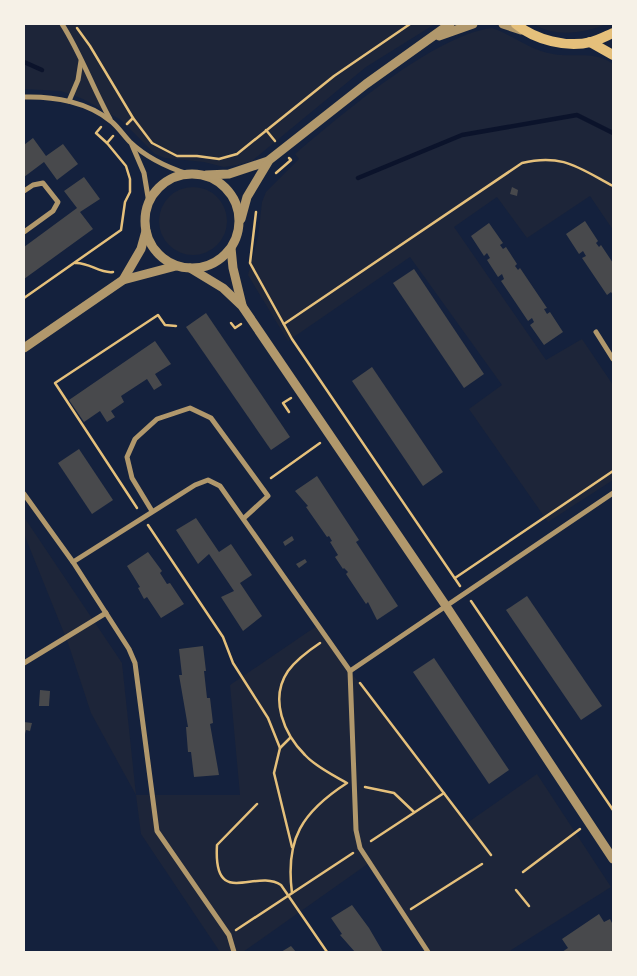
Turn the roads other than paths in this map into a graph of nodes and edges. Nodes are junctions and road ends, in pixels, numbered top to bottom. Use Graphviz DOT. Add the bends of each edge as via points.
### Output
graph roads {
  1 [pos="62,24"];
  2 [pos="450,24"];
  3 [pos="473,24"];
  4 [pos="503,24"];
  5 [pos="516,24"];
  6 [pos="525,31"];
  7 [pos="613,33"];
  8 [pos="432,39"];
  9 [pos="590,42"];
  10 [pos="613,55"];
  11 [pos="81,61"];
  12 [pos="24,97"];
  13 [pos="69,101"];
  14 [pos="111,121"];
  15 [pos="130,142"];
  16 [pos="268,161"];
  17 [pos="188,174"];
  18 [pos="202,175"];
  19 [pos="24,191"];
  20 [pos="149,203"];
  21 [pos="240,221"];
  22 [pos="24,232"];
  23 [pos="146,232"];
  24 [pos="231,248"];
  25 [pos="176,266"];
  26 [pos="190,268"];
  27 [pos="123,280"];
  28 [pos="242,306"];
  29 [pos="596,332"];
  30 [pos="24,348"];
  31 [pos="613,359"];
  32 [pos="24,494"];
  33 [pos="613,494"];
  34 [pos="152,511"];
  35 [pos="244,518"];
  36 [pos="73,562"];
  37 [pos="446,606"];
  38 [pos="106,613"];
  39 [pos="24,663"];
  40 [pos="350,671"];
  41 [pos="613,859"];
  42 [pos="234,952"];
  43 [pos="428,952"];
  1 -- 11 [label="street"];
  2 -- 8 [label="street"];
  3 -- 8 [label="street"];
  4 -- 6 [label="street"];
  5 -- 6 [label="main road"];
  6 -- 9 [label="main road" via="556,43"];
  7 -- 9 [label="main road"];
  8 -- 16 [label="street" via="366,84"];
  9 -- 10 [label="main road"];
  11 -- 13 [label="street" via="78,80"];
  11 -- 14 [label="street"];
  12 -- 13 [label="street" via="45,96"];
  13 -- 14 [label="street"];
  14 -- 15 [label="street"];
  15 -- 17 [label="street" via="158,162"];
  15 -- 20 [label="street" via="144,173"];
  16 -- 18 [label="street" via="229,174"];
  16 -- 21 [label="street" via="247,198"];
  17 -- 18 [label="street"];
  17 -- 20 [label="street" via="171,179 159,188"];
  18 -- 21 [label="street" via="218,181 230,192"];
  19 -- 22 [label="street" via="43,183 58,202 53,211"];
  20 -- 23 [label="street" via="145,215"];
  21 -- 24 [label="street"];
  23 -- 25 [label="street" via="152,246"];
  23 -- 27 [label="street"];
  24 -- 26 [label="street" via="213,263"];
  24 -- 28 [label="street"];
  25 -- 26 [label="street"];
  25 -- 27 [label="street"];
  26 -- 28 [label="street" via="223,288"];
  27 -- 30 [label="street"];
  28 -- 37 [label="street"];
  29 -- 31 [label="street"];
  32 -- 36 [label="street"];
  33 -- 37 [label="street"];
  34 -- 35 [label="street" via="208,480 220,486"];
  34 -- 35 [label="street" via="132,478 127,457 135,439 157,419 190,408 211,418 268,496"];
  34 -- 36 [label="street"];
  35 -- 40 [label="street"];
  36 -- 38 [label="street"];
  37 -- 40 [label="street"];
  37 -- 41 [label="street"];
  38 -- 39 [label="street"];
  38 -- 42 [label="street" via="135,662 156,831 229,935"];
  40 -- 43 [label="street" via="356,830 360,848"];
}
